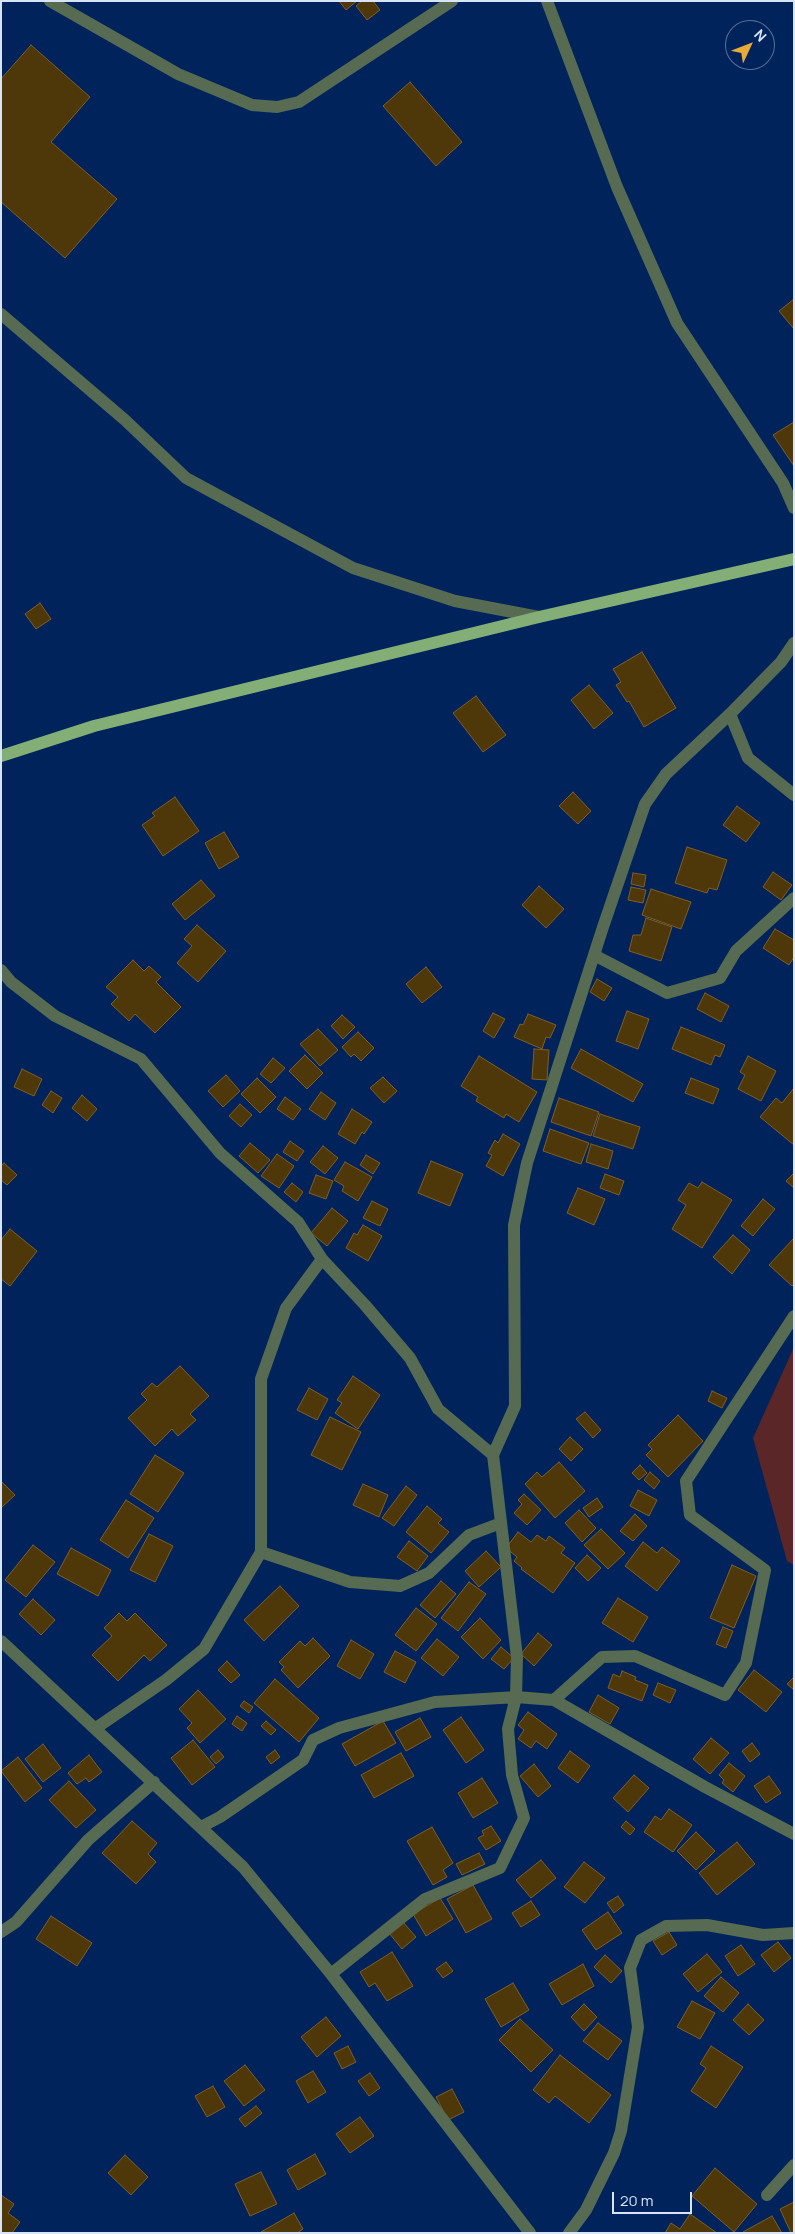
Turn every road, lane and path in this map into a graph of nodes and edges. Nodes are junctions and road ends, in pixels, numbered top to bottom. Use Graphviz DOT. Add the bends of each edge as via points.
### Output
graph roads {
  1 [pos="50,1"];
  2 [pos="452,1"];
  3 [pos="547,1"];
  4 [pos="1,314"];
  5 [pos="794,508"];
  6 [pos="794,559"];
  7 [pos="540,617"];
  8 [pos="794,643"];
  9 [pos="730,714"];
  10 [pos="1,756"];
  11 [pos="794,794"];
  12 [pos="794,898"];
  13 [pos="594,955"];
  14 [pos="1,970"];
  15 [pos="322,1259"];
  16 [pos="794,1316"];
  17 [pos="493,1455"];
  18 [pos="501,1523"];
  19 [pos="261,1552"];
  20 [pos="1,1641"];
  21 [pos="516,1696"];
  22 [pos="554,1700"];
  23 [pos="96,1728"];
  24 [pos="154,1782"];
  25 [pos="201,1827"];
  26 [pos="794,1834"];
  27 [pos="1,1932"];
  28 [pos="794,1933"];
  29 [pos="331,1974"];
  30 [pos="794,2165"];
  31 [pos="767,2195"];
  32 [pos="530,2233"];
  33 [pos="569,2233"];
  1 -- 2 [label="street" via="178,74 252,105 277,107 299,102"];
  3 -- 5 [label="street" via="618,187 676,324 783,483"];
  4 -- 7 [label="street" via="125,420 186,478 353,568 455,601"];
  6 -- 7 [label="main road"];
  7 -- 10 [label="main road" via="94,726"];
  8 -- 9 [label="street" via="781,662"];
  9 -- 11 [label="street" via="748,758"];
  9 -- 13 [label="street" via="666,774 645,804"];
  12 -- 13 [label="street" via="736,951 720,978 667,994"];
  13 -- 17 [label="street" via="527,1163 514,1225 515,1406"];
  14 -- 15 [label="street" via="11,982 55,1016 141,1058 220,1153 298,1222"];
  15 -- 17 [label="street" via="410,1358 438,1409"];
  15 -- 19 [label="street" via="286,1308 261,1379"];
  16 -- 22 [label="street" via="686,1481 690,1515 765,1570 746,1663 725,1695 636,1656 602,1657"];
  17 -- 18 [label="street"];
  18 -- 19 [label="street" via="469,1535 429,1573 400,1586 350,1582"];
  18 -- 21 [label="street" via="517,1657"];
  19 -- 23 [label="street" via="204,1648 166,1680"];
  20 -- 23 [label="street"];
  21 -- 22 [label="street"];
  21 -- 25 [label="street" via="435,1702 338,1728 313,1740 303,1760"];
  21 -- 29 [label="street" via="508,1729 512,1775 524,1818 500,1868 424,1899"];
  22 -- 26 [label="street"];
  23 -- 24 [label="street"];
  24 -- 25 [label="street"];
  24 -- 27 [label="street" via="88,1840 16,1922"];
  25 -- 29 [label="street" via="243,1867"];
  28 -- 33 [label="street" via="762,1935 707,1925 666,1926 641,1940 630,1968 638,2027 622,2130 586,2210"];
  29 -- 32 [label="street"];
  30 -- 31 [label="street"];
}
